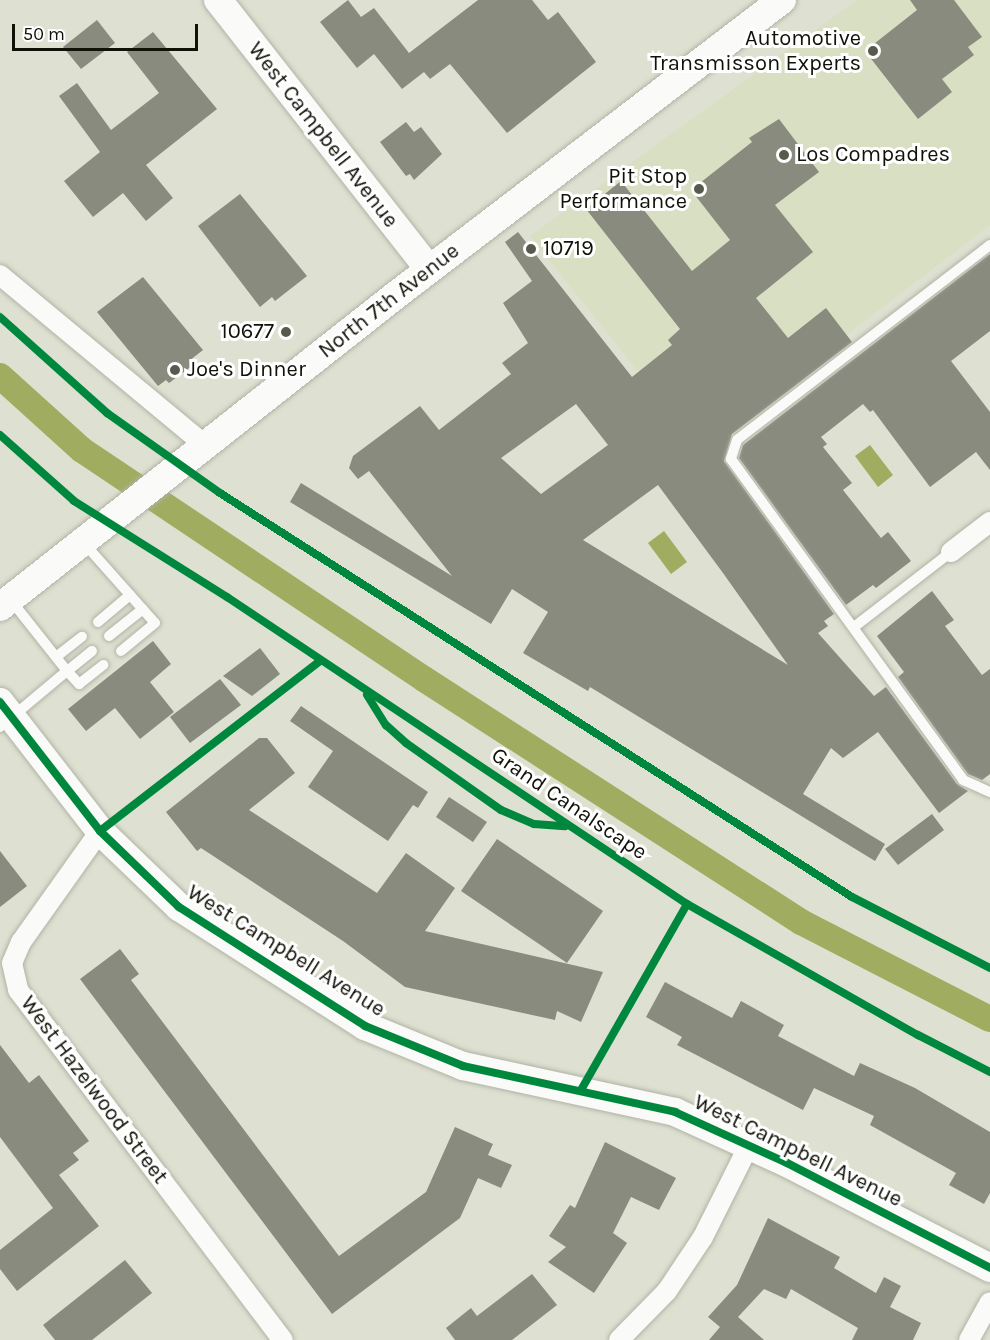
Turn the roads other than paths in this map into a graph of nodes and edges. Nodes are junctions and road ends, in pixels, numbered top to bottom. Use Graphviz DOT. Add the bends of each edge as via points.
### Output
graph roads {
  1 [pos="218,0"];
  2 [pos="777,1"];
  3 [pos="990,245"];
  4 [pos="429,269"];
  5 [pos="0,275"];
  6 [pos="205,445"];
  7 [pos="990,522"];
  8 [pos="83,542"];
  9 [pos="951,552"];
  10 [pos="130,595"];
  11 [pos="5,603"];
  12 [pos="143,609"];
  13 [pos="98,622"];
  14 [pos="854,627"];
  15 [pos="109,636"];
  16 [pos="82,637"];
  17 [pos="92,651"];
  18 [pos="121,651"];
  19 [pos="56,657"];
  20 [pos="103,665"];
  21 [pos="67,671"];
  22 [pos="4,716"];
  23 [pos="990,792"];
  24 [pos="100,831"];
  25 [pos="749,1145"];
  26 [pos="990,1268"];
  27 [pos="990,1302"];
  28 [pos="283,1340"];
  29 [pos="619,1340"];
  30 [pos="969,1340"];
  1 -- 4 [label="street, West Campbell Avenue"];
  2 -- 4 [label="street, North 7th Avenue"];
  3 -- 14 [label="lane" via="737,440 731,459"];
  4 -- 6 [label="street, North 7th Avenue"];
  5 -- 6 [label="street"];
  6 -- 8 [label="street, North 7th Avenue"];
  7 -- 9 [label="street"];
  8 -- 10 [label="lane"];
  8 -- 11 [label="street, North 7th Avenue"];
  9 -- 14 [label="lane"];
  10 -- 12 [label="lane"];
  10 -- 13 [label="lane"];
  11 -- 19 [label="lane"];
  12 -- 15 [label="lane"];
  12 -- 18 [label="lane" via="155,623"];
  14 -- 23 [label="lane" via="963,780"];
  16 -- 19 [label="lane"];
  17 -- 21 [label="lane"];
  19 -- 21 [label="lane"];
  20 -- 21 [label="lane" via="79,684"];
  21 -- 22 [label="lane"];
  22 -- 24 [label="street, West Campbell Avenue"];
  24 -- 25 [label="street, West Campbell Avenue" via="179,907 365,1026 463,1066 675,1112"];
  24 -- 28 [label="street, West Hazelwood Street" via="21,942 12,963 18,990"];
  25 -- 26 [label="street, West Campbell Avenue"];
  25 -- 29 [label="street" via="703,1237 667,1291"];
  27 -- 30 [label="street"];
}
